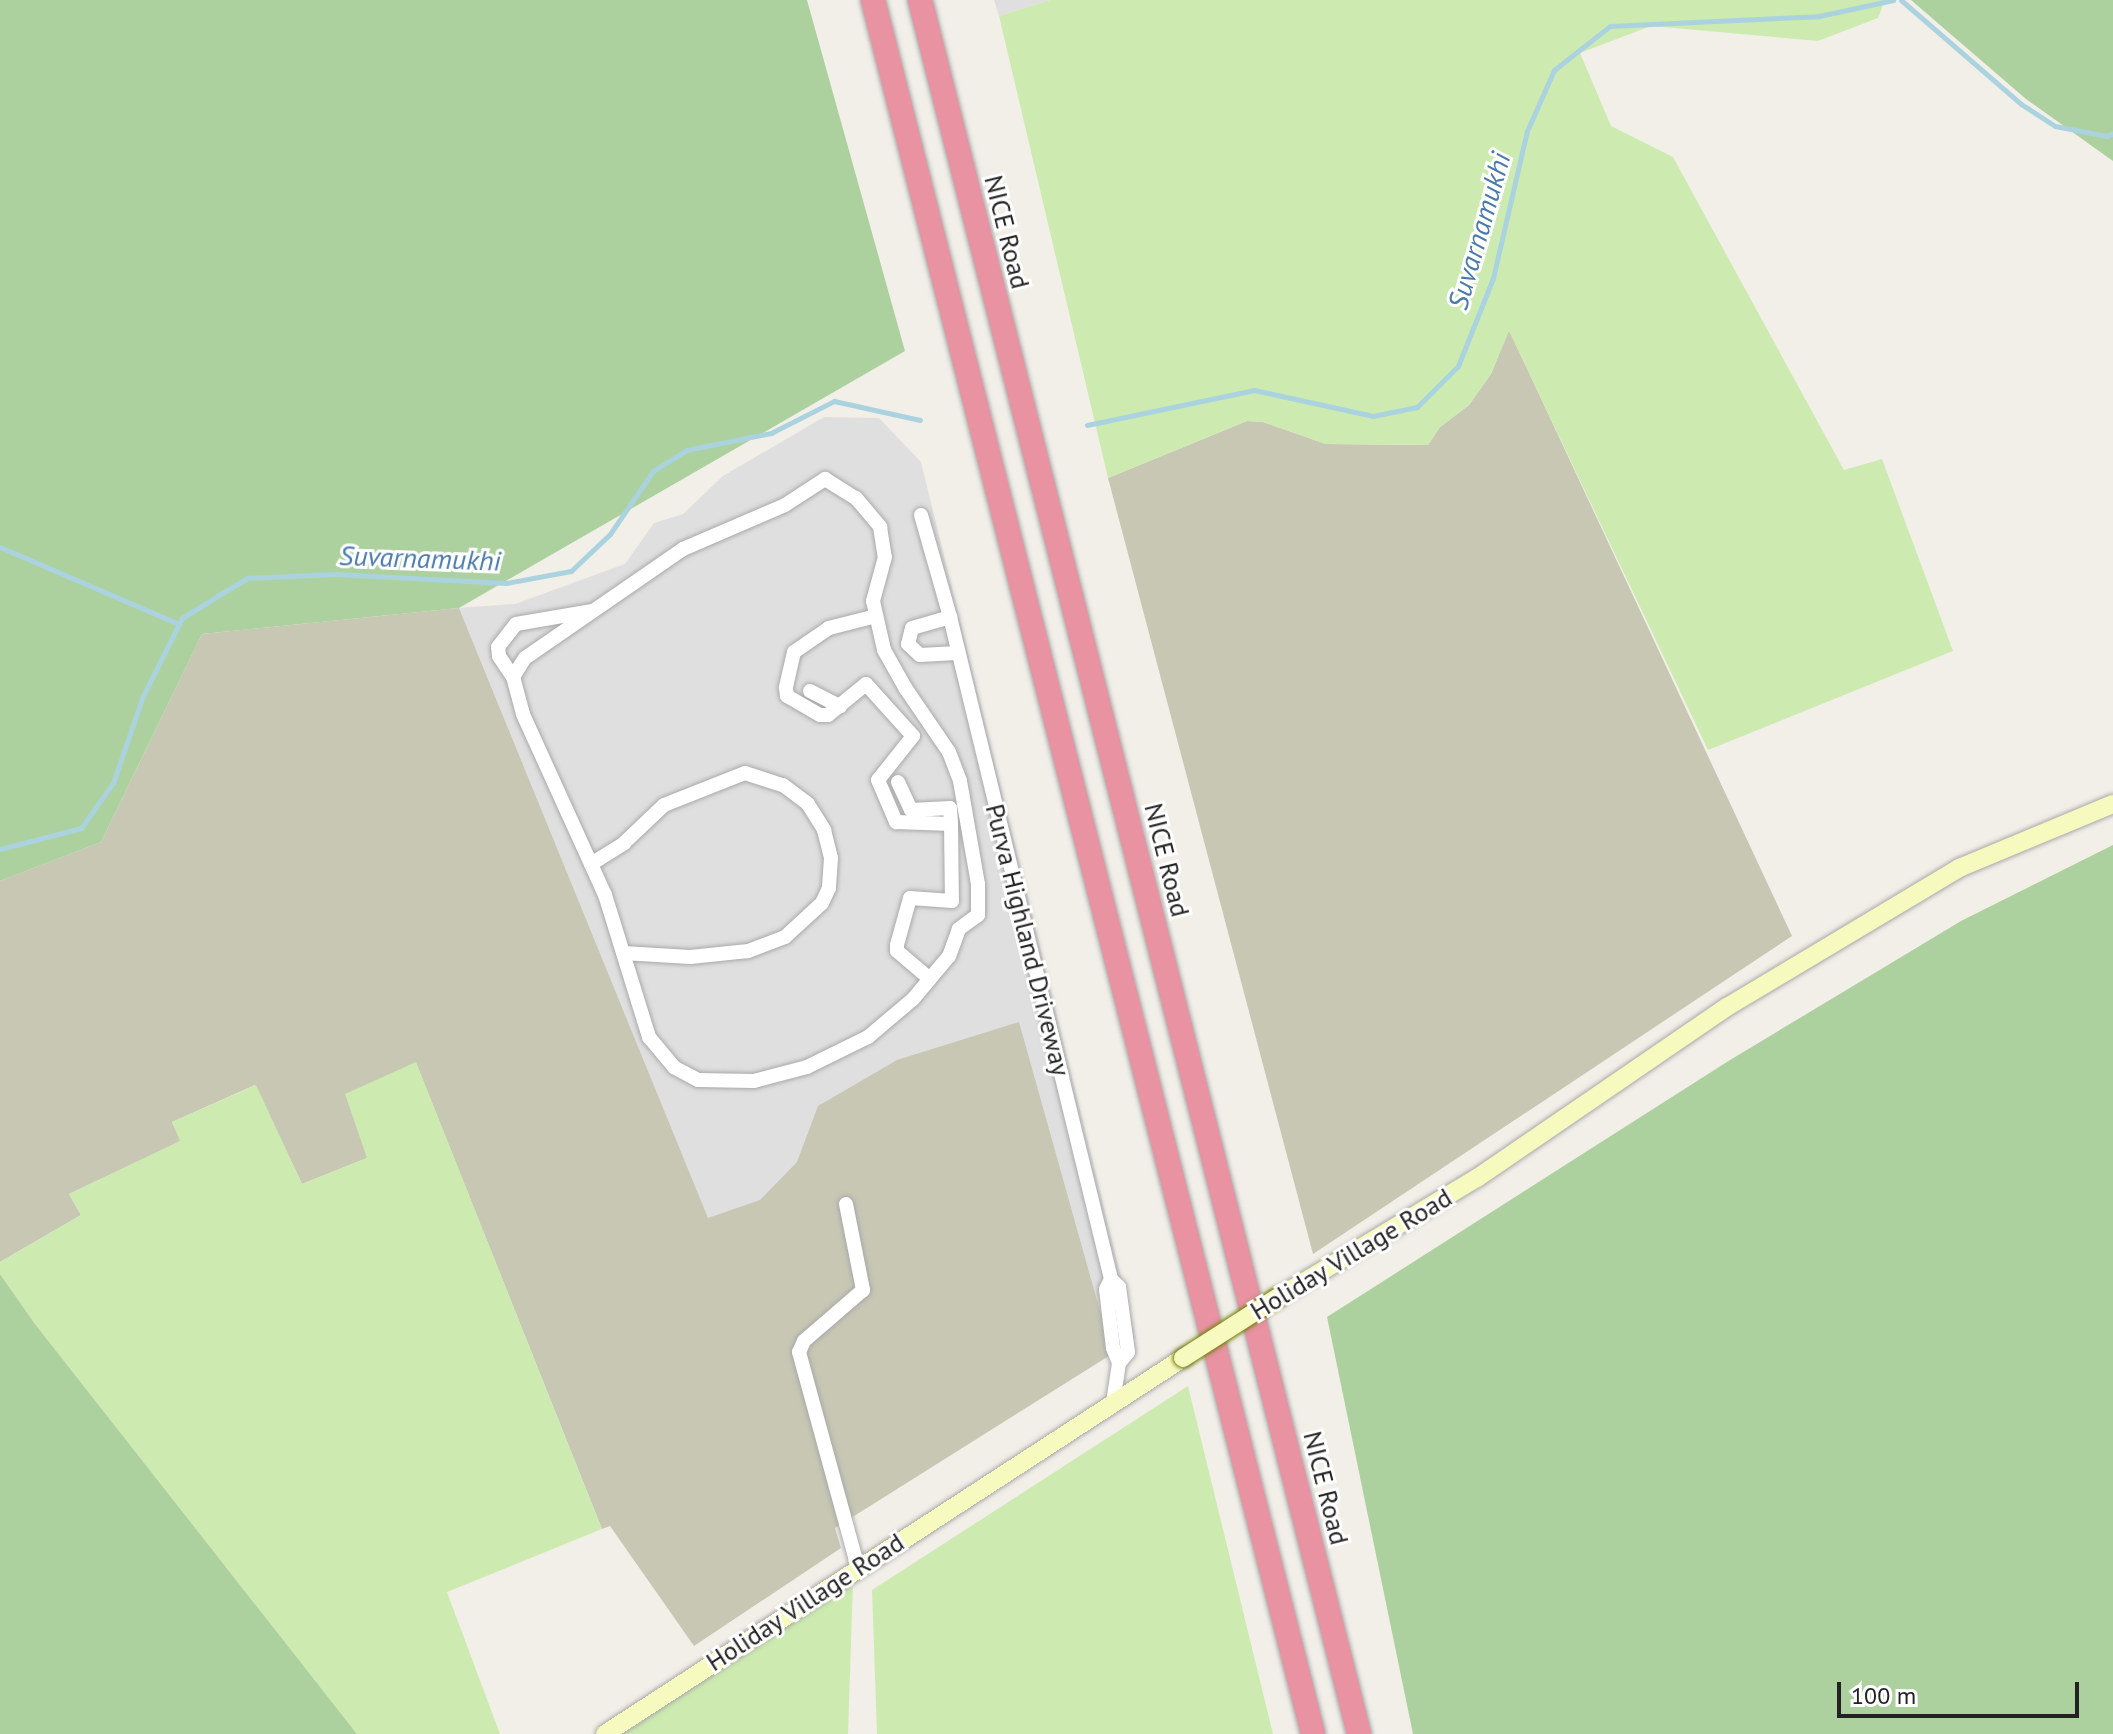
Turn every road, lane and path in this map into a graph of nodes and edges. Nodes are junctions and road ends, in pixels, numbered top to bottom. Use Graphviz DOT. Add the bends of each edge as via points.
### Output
graph roads {
  1 [pos="873,0"];
  2 [pos="920,0"];
  3 [pos="921,515"];
  4 [pos="596,610"];
  5 [pos="876,616"];
  6 [pos="950,617"];
  7 [pos="908,644"];
  8 [pos="884,650"];
  9 [pos="957,653"];
  10 [pos="513,677"];
  11 [pos="810,691"];
  12 [pos="840,706"];
  13 [pos="898,782"];
  14 [pos="2113,804"];
  15 [pos="951,824"];
  16 [pos="591,864"];
  17 [pos="623,953"];
  18 [pos="930,979"];
  19 [pos="846,1204"];
  20 [pos="1113,1403"];
  21 [pos="858,1567"];
  22 [pos="605,1734"];
  23 [pos="1313,1734"];
  24 [pos="1359,1734"];
  1 -- 23 [label="highway"];
  2 -- 24 [label="highway, NICE Road"];
  3 -- 6 [label="street, Purva Highland Driveway"];
  4 -- 5 [label="street, Purva Highland Driveway" via="683,549 785,505 825,479 856,498 880,527 885,557 873,601"];
  4 -- 10 [label="street, Purva Highland Driveway" via="525,658"];
  4 -- 10 [label="street" via="516,624 498,647"];
  5 -- 8 [label="street, Purva Highland Driveway"];
  5 -- 12 [label="street" via="829,628 794,652 787,696 820,715"];
  6 -- 7 [label="street" via="912,628"];
  6 -- 9 [label="street, Purva Highland Driveway"];
  7 -- 8 [label="street"];
  7 -- 9 [label="street" via="920,655"];
  8 -- 18 [label="street, Purva Highland Driveway" via="949,752 967,810 976,869 978,915 959,929 949,956"];
  9 -- 20 [label="street, Purva Highland Driveway" via="1111,1279 1106,1289 1119,1363"];
  10 -- 16 [label="street, Purva Highland Driveway" via="523,714"];
  11 -- 12 [label="street"];
  12 -- 15 [label="street" via="866,684 913,736 878,780 896,822"];
  13 -- 15 [label="street" via="911,810 950,808"];
  14 -- 20 [label="street, Holiday Village Road, bridge" via="1959,868 1727,1007 1477,1178"];
  15 -- 18 [label="street" via="952,901 910,898 897,945 897,951"];
  16 -- 17 [label="street, Purva Highland Driveway"];
  16 -- 17 [label="street" via="624,843 664,805 745,773 783,785 808,804 824,830 831,858 829,888 822,903 785,937 748,951 690,957"];
  17 -- 18 [label="street, Purva Highland Driveway" via="649,1037 674,1067 698,1080 754,1081 807,1067 868,1037"];
  19 -- 21 [label="street" via="863,1290 804,1341 799,1352"];
  20 -- 21 [label="street, Holiday Village Road"];
  21 -- 22 [label="street, Holiday Village Road"];
}
